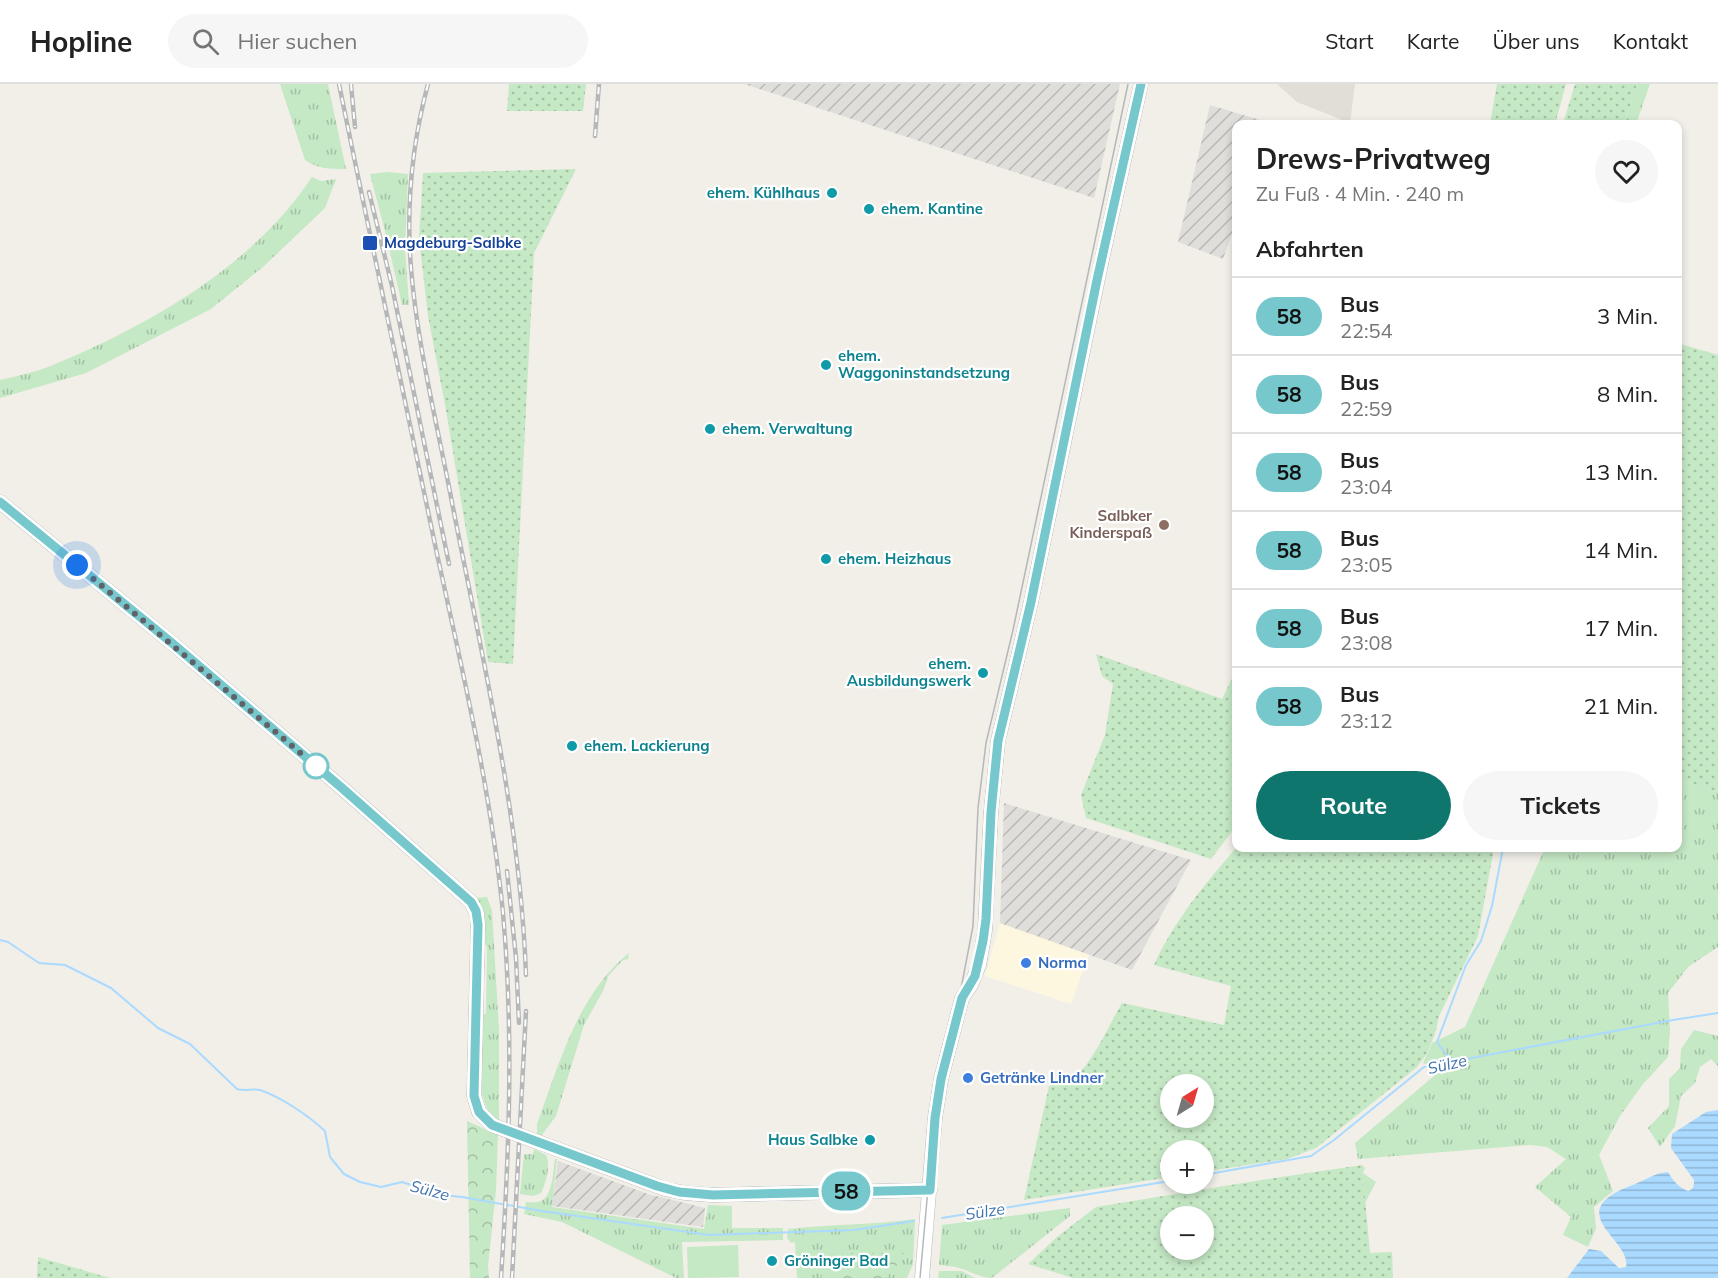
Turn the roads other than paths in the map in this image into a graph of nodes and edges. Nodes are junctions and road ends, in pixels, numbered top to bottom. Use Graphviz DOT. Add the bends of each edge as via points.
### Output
graph roads {
  1 [pos="1141,84"];
  2 [pos="0,502"];
  3 [pos="930,1190"];
  4 [pos="922,1278"];
  1 -- 3 [label="main road" via="1000,732 983,941 975,976 962,998 941,1079"];
  2 -- 3 [label="main road" via="172,643 471,902 478,925 474,1082 477,1108 485,1119 500,1129 679,1192 713,1195"];
  3 -- 4 [label="main road"];
}
